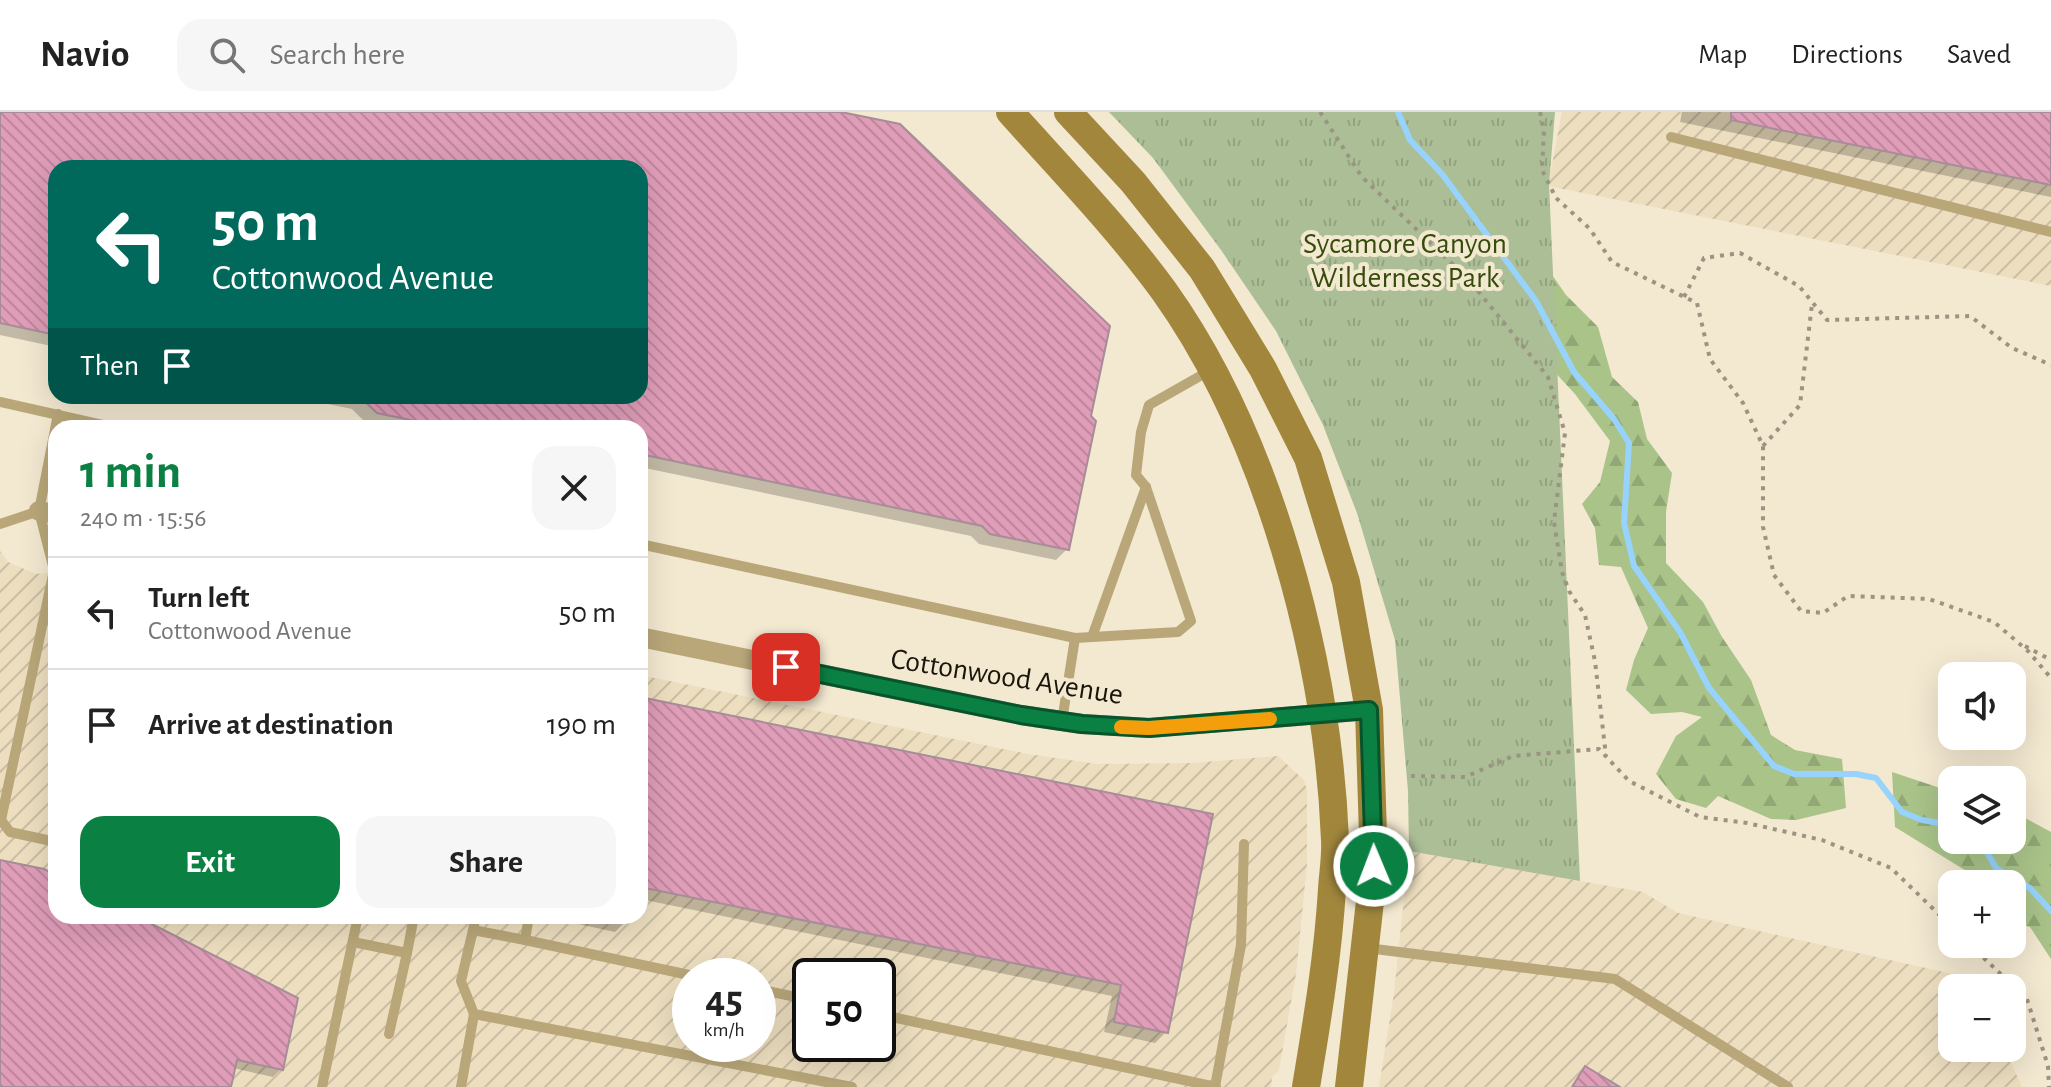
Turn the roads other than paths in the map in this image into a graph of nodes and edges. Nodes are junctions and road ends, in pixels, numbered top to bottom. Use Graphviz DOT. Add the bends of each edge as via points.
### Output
graph roads {
  1 [pos="1010,112"];
  2 [pos="1068,112"];
  3 [pos="1671,137"];
  4 [pos="2051,232"];
  5 [pos="1212,369"];
  6 [pos="0,402"];
  7 [pos="58,414"];
  8 [pos="57,420"];
  9 [pos="83,420"];
  10 [pos="1146,487"];
  11 [pos="47,513"];
  12 [pos="0,524"];
  13 [pos="648,546"];
  14 [pos="48,619"];
  15 [pos="1092,637"];
  16 [pos="1075,638"];
  17 [pos="648,639"];
  18 [pos="1369,710"];
  19 [pos="1323,715"];
  20 [pos="1062,721"];
  21 [pos="48,840"];
  22 [pos="1244,844"];
  23 [pos="356,924"];
  24 [pos="412,924"];
  25 [pos="474,924"];
  26 [pos="528,924"];
  27 [pos="473,930"];
  28 [pos="525,940"];
  29 [pos="353,942"];
  30 [pos="1366,948"];
  31 [pos="407,953"];
  32 [pos="672,971"];
  33 [pos="474,1014"];
  34 [pos="896,1018"];
  35 [pos="389,1034"];
  36 [pos="322,1087"];
  37 [pos="461,1087"];
  38 [pos="852,1087"];
  39 [pos="1216,1087"];
  40 [pos="1306,1087"];
  41 [pos="1349,1087"];
  42 [pos="1788,1087"];
  1 -- 5 [label="main road" via="1164,292"];
  2 -- 18 [label="main road" via="1202,269 1302,445 1346,582"];
  3 -- 4 [label="lane"];
  5 -- 10 [label="lane" via="1149,405 1136,475"];
  5 -- 19 [label="main road" via="1261,476 1297,594"];
  6 -- 7 [label="lane"];
  7 -- 8 [label="lane"];
  7 -- 9 [label="lane"];
  10 -- 15 [label="lane"];
  10 -- 15 [label="lane" via="1191,621 1178,632"];
  11 -- 12 [label="lane"];
  13 -- 16 [label="lane"];
  14 -- 21 [label="lane" via="1,820 10,832"];
  15 -- 16 [label="lane"];
  16 -- 20 [label="lane"];
  17 -- 20 [label="street, Cottonwood Avenue"];
  18 -- 19 [label="street, Cottonwood Avenue"];
  18 -- 30 [label="main road" via="1374,866"];
  19 -- 20 [label="street, Cottonwood Avenue" via="1149,728"];
  19 -- 40 [label="main road" via="1335,842 1329,948"];
  22 -- 39 [label="lane" via="1241,945"];
  23 -- 29 [label="lane"];
  24 -- 31 [label="lane"];
  25 -- 27 [label="lane"];
  26 -- 28 [label="lane"];
  27 -- 28 [label="lane"];
  27 -- 33 [label="lane" via="461,981"];
  28 -- 32 [label="lane"];
  29 -- 31 [label="lane"];
  29 -- 36 [label="lane"];
  30 -- 41 [label="main road"];
  30 -- 42 [label="lane" via="1615,979"];
  31 -- 35 [label="lane"];
  33 -- 37 [label="lane"];
  33 -- 38 [label="lane"];
  34 -- 39 [label="lane"];
}
